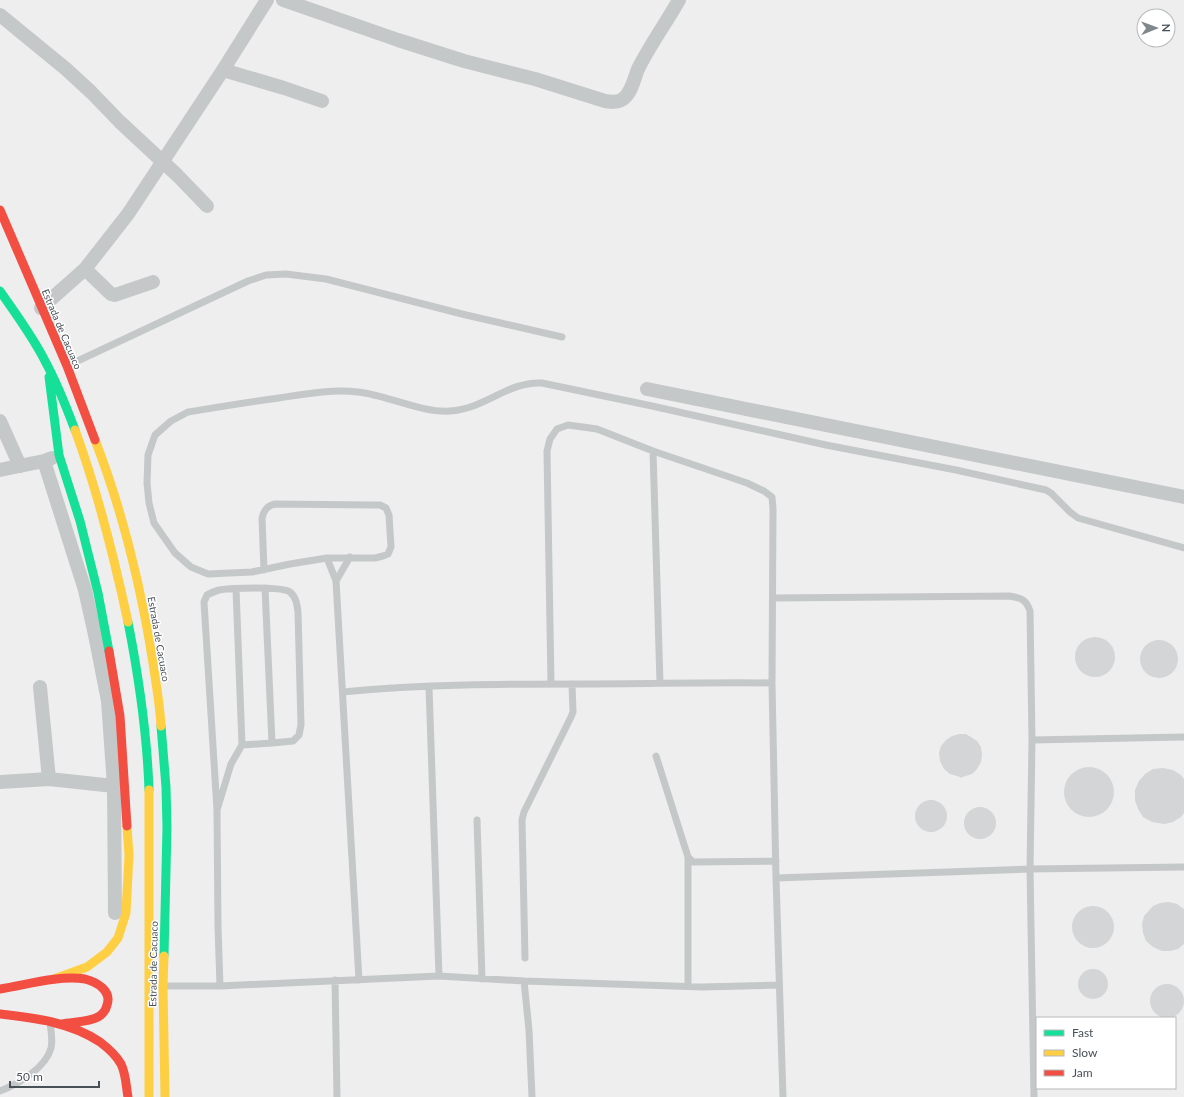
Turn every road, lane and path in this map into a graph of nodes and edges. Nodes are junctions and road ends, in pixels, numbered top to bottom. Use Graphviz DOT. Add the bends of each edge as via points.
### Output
graph roads {
  1 [pos="267,0"];
  2 [pos="283,0"];
  3 [pos="679,0"];
  4 [pos="0,15"];
  5 [pos="223,70"];
  6 [pos="322,101"];
  7 [pos="163,162"];
  8 [pos="206,206"];
  9 [pos="0,210"];
  10 [pos="85,269"];
  11 [pos="153,282"];
  12 [pos="0,291"];
  13 [pos="41,308"];
  14 [pos="562,337"];
  15 [pos="47,364"];
  16 [pos="66,366"];
  17 [pos="646,390"];
  18 [pos="0,421"];
  19 [pos="653,451"];
  20 [pos="59,455"];
  21 [pos="44,461"];
  22 [pos="20,466"];
  23 [pos="0,470"];
  24 [pos="1184,497"];
  25 [pos="1184,548"];
  26 [pos="350,557"];
  27 [pos="327,558"];
  28 [pos="264,570"];
  29 [pos="336,581"];
  30 [pos="265,588"];
  31 [pos="236,589"];
  32 [pos="774,598"];
  33 [pos="772,683"];
  34 [pos="551,684"];
  35 [pos="572,684"];
  36 [pos="660,684"];
  37 [pos="429,686"];
  38 [pos="40,687"];
  39 [pos="343,692"];
  40 [pos="1184,737"];
  41 [pos="1032,740"];
  42 [pos="272,744"];
  43 [pos="242,745"];
  44 [pos="656,756"];
  45 [pos="49,779"];
  46 [pos="0,782"];
  47 [pos="114,786"];
  48 [pos="217,810"];
  49 [pos="477,820"];
  50 [pos="688,857"];
  51 [pos="776,862"];
  52 [pos="1184,867"];
  53 [pos="1030,868"];
  54 [pos="776,878"];
  55 [pos="115,913"];
  56 [pos="526,958"];
  57 [pos="439,976"];
  58 [pos="482,979"];
  59 [pos="54,980"];
  60 [pos="335,980"];
  61 [pos="359,980"];
  62 [pos="524,981"];
  63 [pos="779,985"];
  64 [pos="163,986"];
  65 [pos="220,986"];
  66 [pos="688,986"];
  67 [pos="0,989"];
  68 [pos="0,1014"];
  69 [pos="50,1021"];
  70 [pos="62,1024"];
  71 [pos="0,1091"];
  72 [pos="128,1097"];
  73 [pos="149,1097"];
  74 [pos="165,1097"];
  75 [pos="336,1097"];
  76 [pos="532,1097"];
  77 [pos="783,1097"];
  78 [pos="1034,1097"];
  1 -- 5 [label="street"];
  2 -- 3 [label="street" via="464,61 615,102 622,100 629,92 638,70"];
  4 -- 7 [label="street" via="66,69"];
  5 -- 6 [label="street"];
  5 -- 7 [label="street"];
  7 -- 8 [label="street"];
  7 -- 10 [label="street" via="128,214"];
  9 -- 13 [label="main road, Estrada de Cacuaco"];
  10 -- 11 [label="street" via="115,295"];
  10 -- 13 [label="street"];
  12 -- 15 [label="main road, Estrada de Cacuaco"];
  13 -- 16 [label="main road, Estrada de Cacuaco"];
  14 -- 16 [label="lane" via="326,279 286,274 266,275"];
  15 -- 20 [label="main road"];
  15 -- 73 [label="main road, Estrada de Cacuaco" via="70,417 102,513 120,584 142,698 148,755"];
  16 -- 64 [label="main road, Estrada de Cacuaco" via="109,476 131,552 152,654 160,709 167,827"];
  17 -- 24 [label="street"];
  18 -- 22 [label="street"];
  19 -- 32 [label="lane" via="747,483 772,497"];
  19 -- 34 [label="lane" via="597,430 568,425 557,429 550,439 548,451"];
  19 -- 36 [label="lane"];
  20 -- 21 [label="street"];
  20 -- 59 [label="main road" via="97,586 110,654 120,716 129,855 126,914 118,938 107,952 87,967"];
  21 -- 22 [label="street"];
  21 -- 47 [label="street" via="85,590 95,635 108,701"];
  22 -- 23 [label="street"];
  25 -- 28 [label="lane" via="1078,518 1046,490 535,383 516,386 461,410 433,411 359,392 341,391 318,392 188,412 171,421 155,435 148,455 147,483 154,523 175,553 191,567 208,574"];
  26 -- 27 [label="lane"];
  26 -- 28 [label="lane" via="375,558 388,554 391,547 389,515 386,508 380,505 275,504 264,511 262,518"];
  26 -- 29 [label="lane"];
  27 -- 28 [label="lane"];
  27 -- 29 [label="lane"];
  29 -- 39 [label="lane"];
  30 -- 31 [label="lane"];
  30 -- 42 [label="lane"];
  30 -- 42 [label="lane" via="289,591 294,596 298,612 301,725 299,735 293,741"];
  31 -- 43 [label="lane"];
  31 -- 48 [label="lane" via="207,595 204,602"];
  32 -- 33 [label="lane"];
  32 -- 41 [label="lane" via="1009,596 1022,599 1028,603 1030,610"];
  33 -- 36 [label="lane"];
  33 -- 51 [label="lane"];
  34 -- 35 [label="lane"];
  34 -- 37 [label="lane"];
  35 -- 36 [label="lane"];
  35 -- 56 [label="lane" via="573,712 522,820"];
  37 -- 39 [label="lane"];
  37 -- 57 [label="lane"];
  38 -- 45 [label="street"];
  39 -- 61 [label="lane"];
  40 -- 41 [label="lane"];
  41 -- 53 [label="lane"];
  42 -- 43 [label="lane"];
  43 -- 48 [label="lane" via="231,764"];
  44 -- 50 [label="lane"];
  45 -- 46 [label="street"];
  45 -- 47 [label="street"];
  47 -- 55 [label="street"];
  48 -- 65 [label="lane"];
  49 -- 58 [label="lane"];
  50 -- 51 [label="lane" via="692,862"];
  50 -- 66 [label="lane"];
  51 -- 54 [label="lane"];
  52 -- 53 [label="lane"];
  53 -- 54 [label="lane"];
  53 -- 78 [label="lane"];
  54 -- 63 [label="lane"];
  57 -- 58 [label="lane"];
  57 -- 61 [label="lane"];
  58 -- 62 [label="lane"];
  59 -- 67 [label="main road"];
  59 -- 70 [label="main road" via="88,980 101,986 108,999 107,1008 97,1018"];
  60 -- 61 [label="lane"];
  60 -- 65 [label="lane"];
  60 -- 75 [label="lane"];
  62 -- 66 [label="lane"];
  62 -- 76 [label="lane"];
  63 -- 66 [label="lane"];
  63 -- 77 [label="lane"];
  64 -- 65 [label="lane"];
  64 -- 74 [label="main road, Estrada de Cacuaco"];
  68 -- 69 [label="main road"];
  69 -- 70 [label="main road"];
  69 -- 71 [label="lane" via="52,1038 47,1056 38,1068 11,1087"];
  70 -- 72 [label="main road" via="89,1035 112,1051 121,1063"];
}
